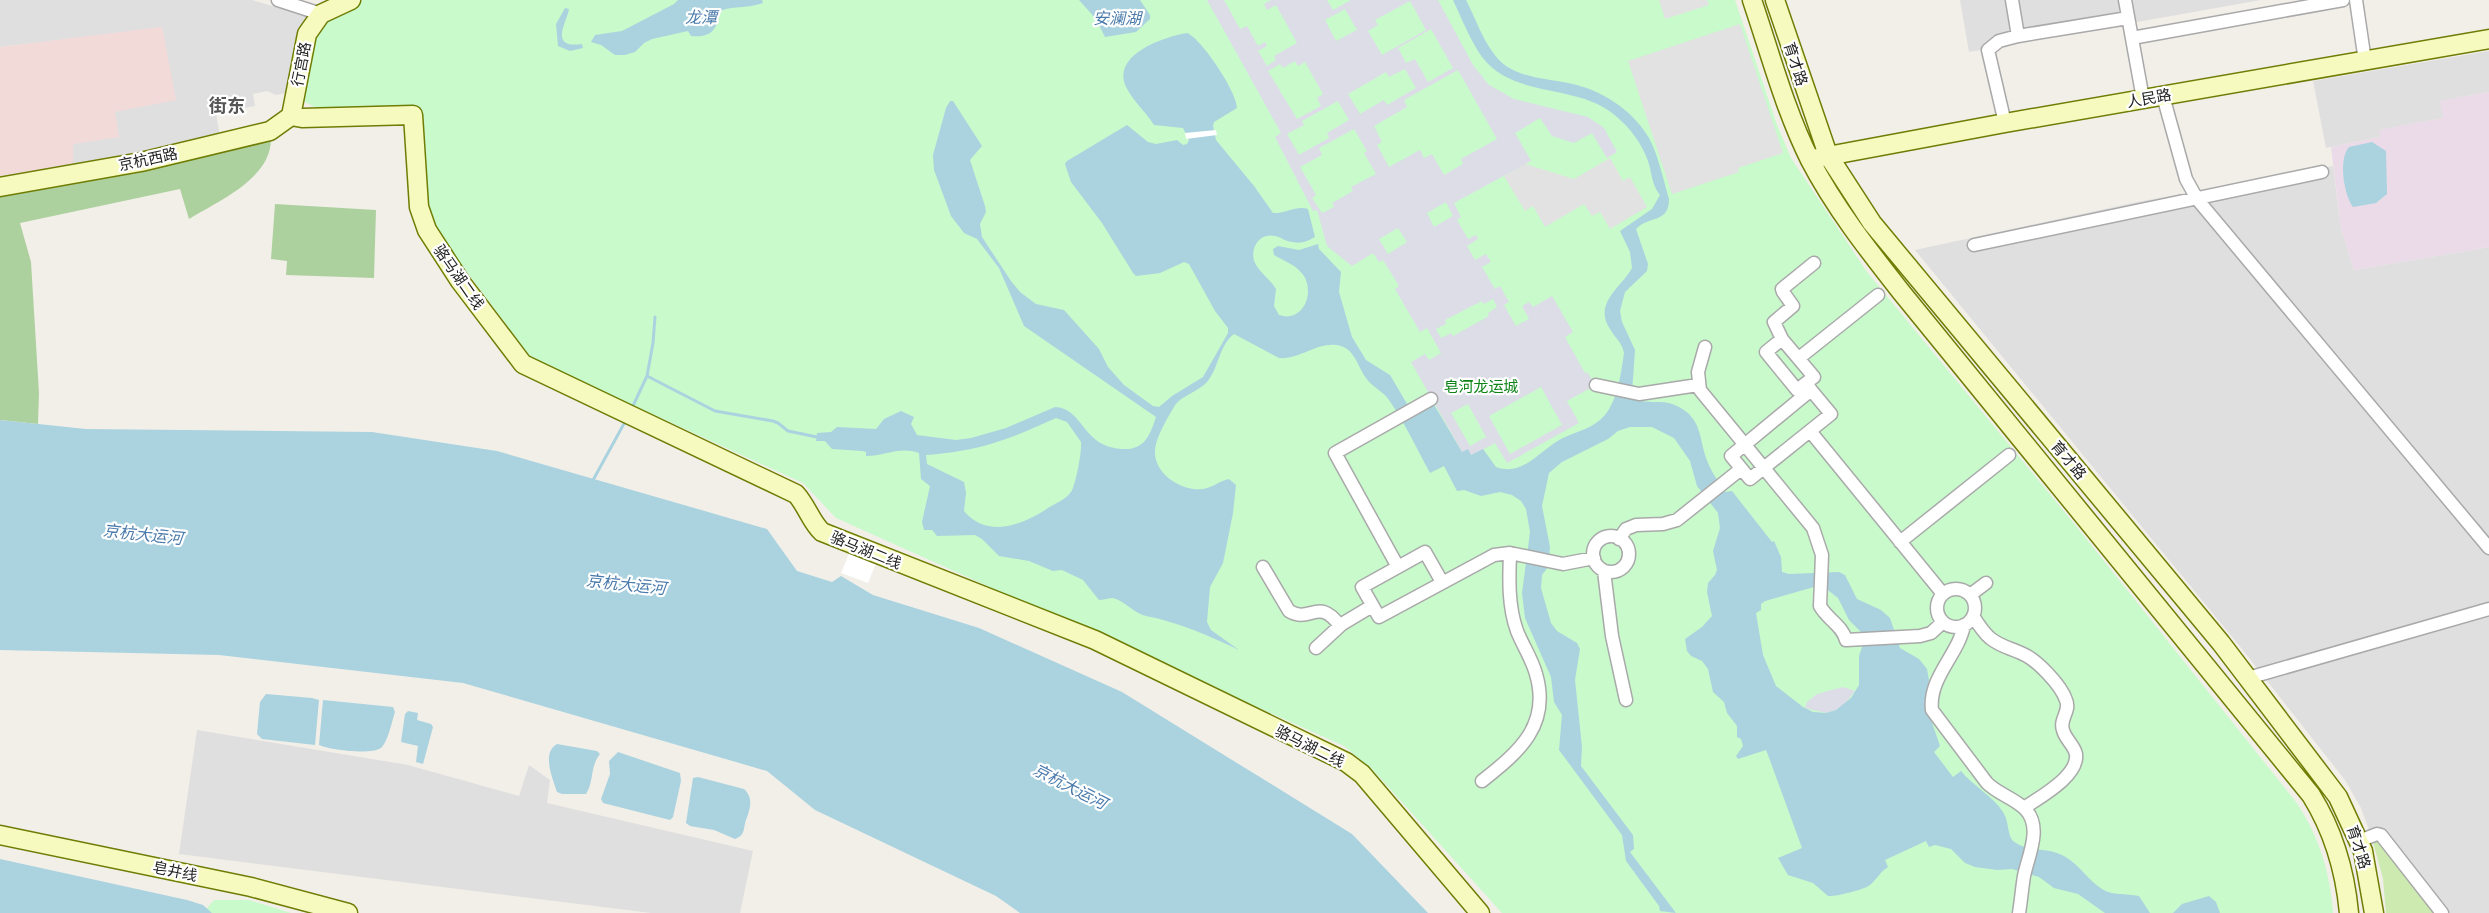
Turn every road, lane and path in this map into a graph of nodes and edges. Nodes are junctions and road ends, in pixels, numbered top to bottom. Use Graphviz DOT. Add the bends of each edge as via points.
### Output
graph roads {
  1 [pos="278,0"];
  2 [pos="351,0"];
  3 [pos="1752,0"];
  4 [pos="1775,0"];
  5 [pos="2012,0"];
  6 [pos="2125,0"];
  7 [pos="2343,0"];
  8 [pos="2356,0"];
  9 [pos="303,4"];
  10 [pos="321,14"];
  11 [pos="2128,18"];
  12 [pos="2018,36"];
  13 [pos="2132,38"];
  14 [pos="2489,39"];
  15 [pos="2365,61"];
  16 [pos="2163,96"];
  17 [pos="2143,99"];
  18 [pos="291,116"];
  19 [pos="2005,123"];
  20 [pos="1819,158"];
  21 [pos="2322,172"];
  22 [pos="0,187"];
  23 [pos="2197,199"];
  24 [pos="1974,245"];
  25 [pos="1814,263"];
  26 [pos="1878,295"];
  27 [pos="1782,339"];
  28 [pos="1705,347"];
  29 [pos="1799,358"];
  30 [pos="1596,385"];
  31 [pos="1698,386"];
  32 [pos="1808,387"];
  33 [pos="1431,399"];
  34 [pos="1810,431"];
  35 [pos="1744,445"];
  36 [pos="2009,455"];
  37 [pos="1764,468"];
  38 [pos="1741,469"];
  39 [pos="1619,539"];
  40 [pos="1900,542"];
  41 [pos="2489,548"];
  42 [pos="1510,553"];
  43 [pos="1594,558"];
  44 [pos="1263,567"];
  45 [pos="1398,567"];
  46 [pos="1604,571"];
  47 [pos="1442,582"];
  48 [pos="1986,583"];
  49 [pos="1943,594"];
  50 [pos="1970,595"];
  51 [pos="1372,606"];
  52 [pos="2489,609"];
  53 [pos="1969,621"];
  54 [pos="1943,622"];
  55 [pos="1340,626"];
  56 [pos="1316,648"];
  57 [pos="2248,678"];
  58 [pos="1626,700"];
  59 [pos="1482,781"];
  60 [pos="2024,808"];
  61 [pos="0,835"];
  62 [pos="2360,841"];
  63 [pos="348,913"];
  64 [pos="1480,913"];
  65 [pos="2019,913"];
  66 [pos="2349,913"];
  67 [pos="2374,913"];
  68 [pos="2442,913"];
  1 -- 9 [label="street"];
  2 -- 10 [label="street"];
  3 -- 20 [label="street, 育才路" via="1788,108"];
  4 -- 20 [label="street, 育才路"];
  5 -- 12 [label="street"];
  6 -- 11 [label="street"];
  7 -- 13 [label="street"];
  8 -- 15 [label="street"];
  9 -- 10 [label="street"];
  10 -- 18 [label="street, 行宫路" via="307,34"];
  11 -- 12 [label="street"];
  11 -- 13 [label="street"];
  12 -- 19 [label="street" via="1999,41 1988,50"];
  13 -- 17 [label="street"];
  14 -- 15 [label="street, 人民路"];
  15 -- 16 [label="street, 人民路"];
  16 -- 17 [label="street, 人民路"];
  16 -- 23 [label="street" via="2186,179"];
  17 -- 19 [label="street, 人民路"];
  18 -- 22 [label="street, 京杭西路" via="270,131 141,162"];
  18 -- 64 [label="street, 骆马湖二线" via="413,115 422,220 460,281 523,364 796,494 822,532 1095,640 1346,762 1362,774"];
  19 -- 20 [label="street, 人民路"];
  20 -- 57 [label="street, 育才路"];
  20 -- 66 [label="street, 育才路" via="1864,245 2311,795 2333,837"];
  21 -- 23 [label="street"];
  23 -- 24 [label="street"];
  23 -- 41 [label="street"];
  25 -- 27 [label="street" via="1782,289 1793,306 1774,322"];
  26 -- 29 [label="street"];
  27 -- 29 [label="street"];
  27 -- 32 [label="street" via="1766,352 1797,390"];
  28 -- 31 [label="street"];
  29 -- 32 [label="street" via="1814,377"];
  30 -- 31 [label="street" via="1639,394"];
  31 -- 35 [label="street"];
  32 -- 34 [label="street" via="1831,414"];
  32 -- 35 [label="street"];
  33 -- 45 [label="street" via="1335,453"];
  34 -- 37 [label="street"];
  34 -- 40 [label="street"];
  35 -- 37 [label="street"];
  35 -- 38 [label="street" via="1731,456"];
  36 -- 40 [label="street"];
  37 -- 38 [label="street" via="1750,479"];
  37 -- 54 [label="street" via="1817,535 1822,555 1820,606 1843,630 1846,640 1920,636 1931,633"];
  38 -- 39 [label="street" via="1677,520 1636,525 1626,529"];
  39 -- 43 [label="street" via="1603,538 1595,547"];
  39 -- 46 [label="street" via="1627,547 1628,559 1621,569"];
  40 -- 49 [label="street"];
  42 -- 43 [label="street" via="1563,564"];
  42 -- 47 [label="street" via="1494,555"];
  42 -- 59 [label="street" via="1511,604 1539,685 1539,710 1526,742"];
  43 -- 46 [label="street"];
  44 -- 55 [label="street" via="1289,611 1300,615 1325,611"];
  45 -- 47 [label="street" via="1425,552"];
  45 -- 51 [label="street" via="1362,587"];
  46 -- 58 [label="street" via="1612,636"];
  47 -- 51 [label="street" via="1379,617"];
  48 -- 50 [label="street"];
  49 -- 50 [label="street" via="1958,589"];
  49 -- 54 [label="street" via="1936,608"];
  50 -- 53 [label="street" via="1975,604"];
  51 -- 55 [label="street"];
  52 -- 57 [label="street"];
  53 -- 54 [label="street" via="1952,627"];
  53 -- 60 [label="street" via="1941,674 1932,710 1994,791"];
  53 -- 60 [label="street" via="2007,649 2026,655 2066,697 2068,707 2062,723 2076,757 2073,768 2067,777"];
  55 -- 56 [label="street"];
  57 -- 62 [label="street, 育才路" via="2338,797"];
  60 -- 65 [label="street" via="2032,824 2033,839"];
  61 -- 63 [label="street, 皂井线" via="251,887"];
  62 -- 67 [label="street, 育才路"];
  62 -- 68 [label="street" via="2381,835"];
}
